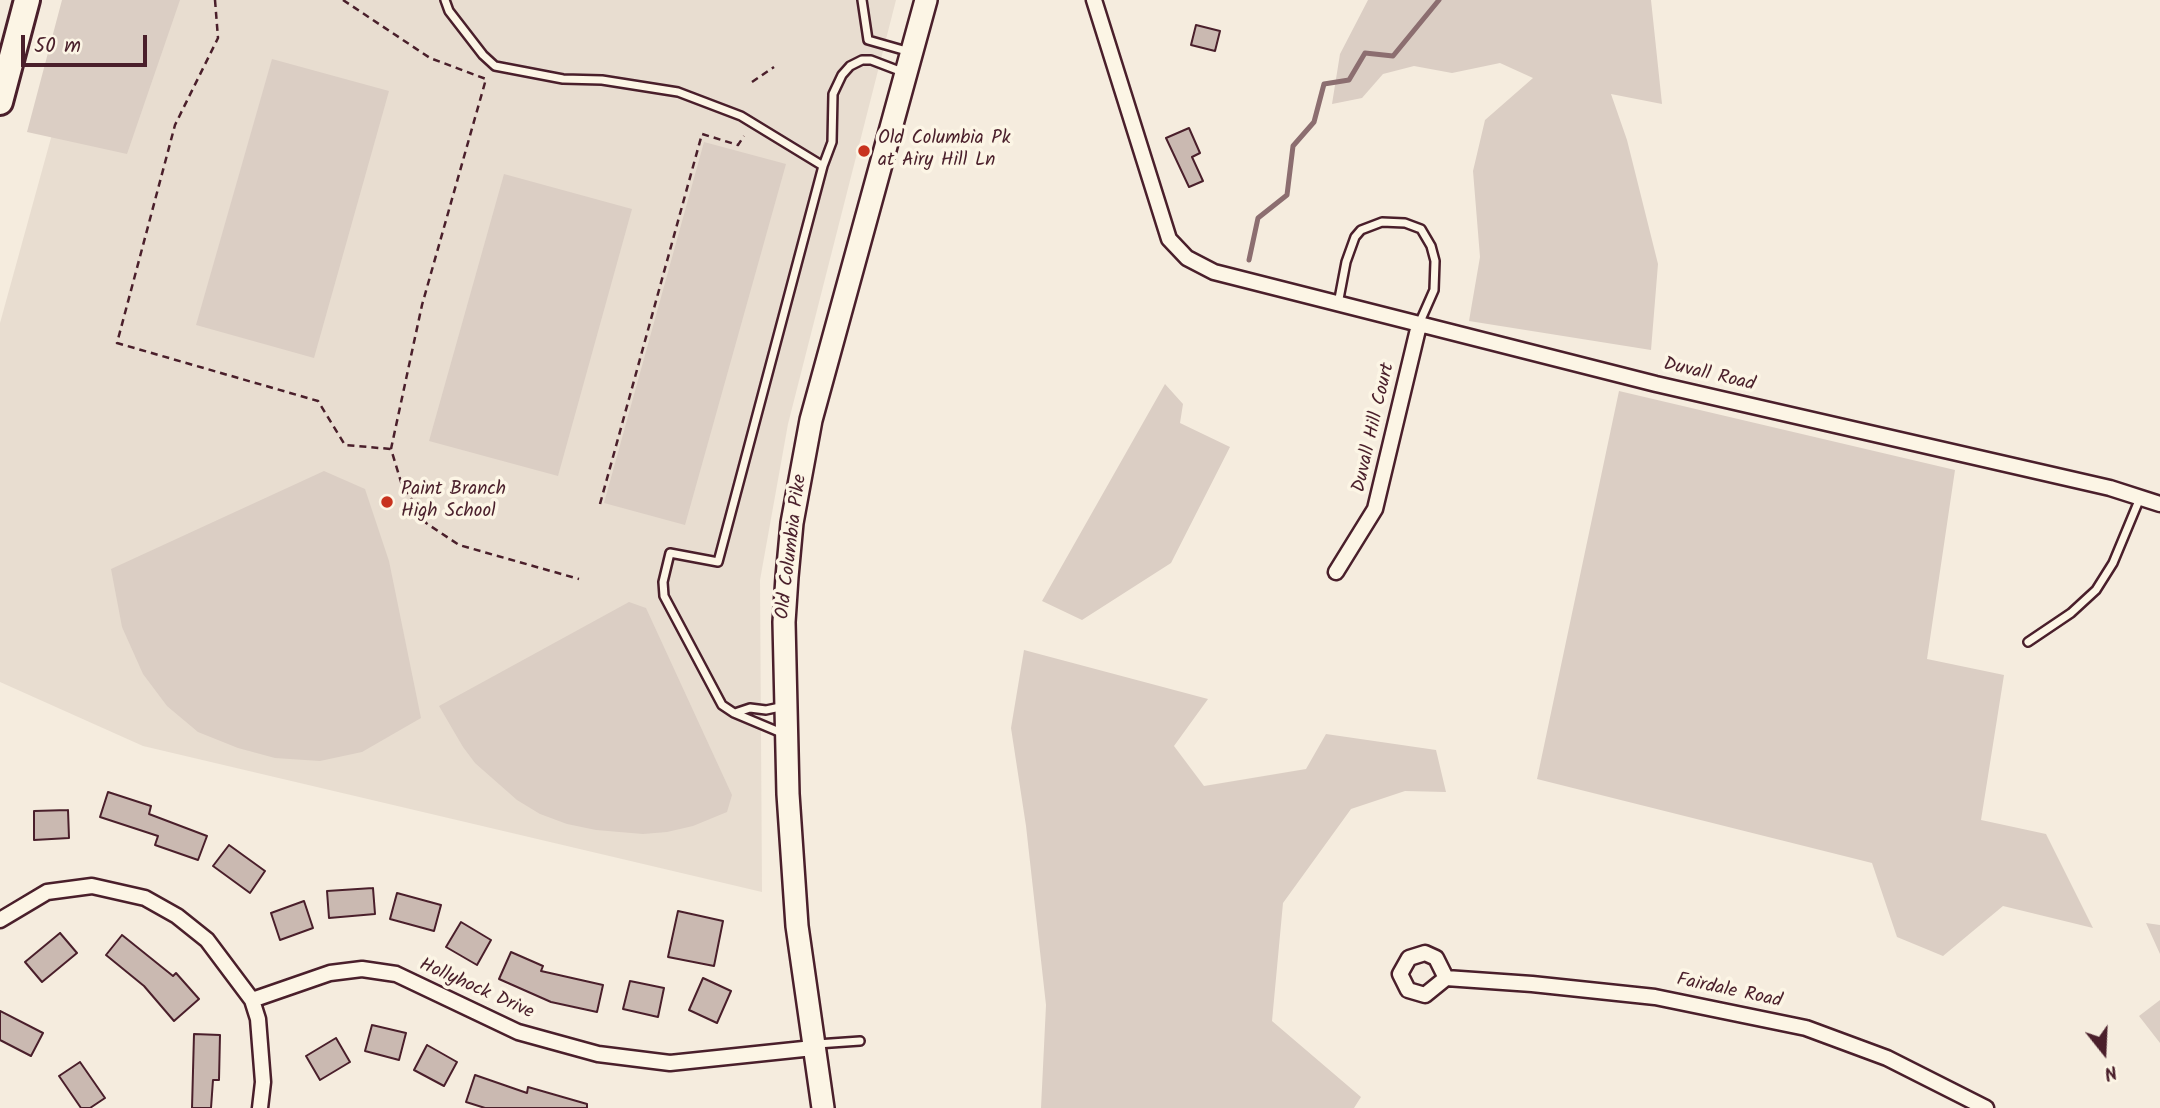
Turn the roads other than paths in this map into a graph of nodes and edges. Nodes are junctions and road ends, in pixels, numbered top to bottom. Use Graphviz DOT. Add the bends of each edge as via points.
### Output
graph roads {
  1 [pos="27,0"];
  2 [pos="445,0"];
  3 [pos="862,0"];
  4 [pos="926,0"];
  5 [pos="1094,0"];
  6 [pos="908,63"];
  7 [pos="0,102"];
  8 [pos="823,166"];
  9 [pos="1338,304"];
  10 [pos="1419,325"];
  11 [pos="2141,498"];
  12 [pos="2160,504"];
  13 [pos="1336,572"];
  14 [pos="2028,642"];
  15 [pos="785,705"];
  16 [pos="734,713"];
  17 [pos="786,735"];
  18 [pos="0,920"];
  19 [pos="1446,978"];
  20 [pos="252,1000"];
  21 [pos="860,1041"];
  22 [pos="813,1047"];
  23 [pos="260,1108"];
  24 [pos="823,1108"];
  25 [pos="1986,1108"];
  1 -- 7 [label="highway"];
  2 -- 8 [label="lane" via="495,66 678,92 741,116"];
  3 -- 6 [label="lane" via="868,40"];
  4 -- 6 [label="main road, Old Columbia Pike"];
  5 -- 9 [label="street, Duvall Road" via="1169,239 1187,258 1214,272"];
  6 -- 8 [label="lane" via="862,60 842,75 833,94 832,142"];
  6 -- 15 [label="main road, Old Columbia Pike" via="806,446 787,577"];
  8 -- 16 [label="lane" via="718,562 670,553 663,582 664,596 722,705"];
  9 -- 10 [label="street, Duvall Road"];
  9 -- 10 [label="lane" via="1355,237 1382,222 1405,223 1421,229 1436,268 1434,290"];
  10 -- 11 [label="street, Duvall Road"];
  10 -- 13 [label="street, Duvall Hill Court" via="1375,509"];
  11 -- 12 [label="street, Duvall Road"];
  11 -- 14 [label="lane" via="2096,590"];
  15 -- 16 [label="lane"];
  15 -- 17 [label="main road, Old Columbia Pike"];
  16 -- 17 [label="lane"];
  17 -- 22 [label="main road, Old Columbia Pike" via="797,926"];
  18 -- 20 [label="street" via="47,892 92,886 145,898 208,940"];
  19 -- 25 [label="street, Fairdale Road" via="1655,997 1806,1028 1887,1058"];
  20 -- 22 [label="street, Hollyhock Drive" via="330,973 362,969 396,974 518,1032 598,1054 670,1063"];
  20 -- 23 [label="street" via="258,1019"];
  21 -- 22 [label="lane"];
  22 -- 24 [label="main road, Old Columbia Pike"];
}
